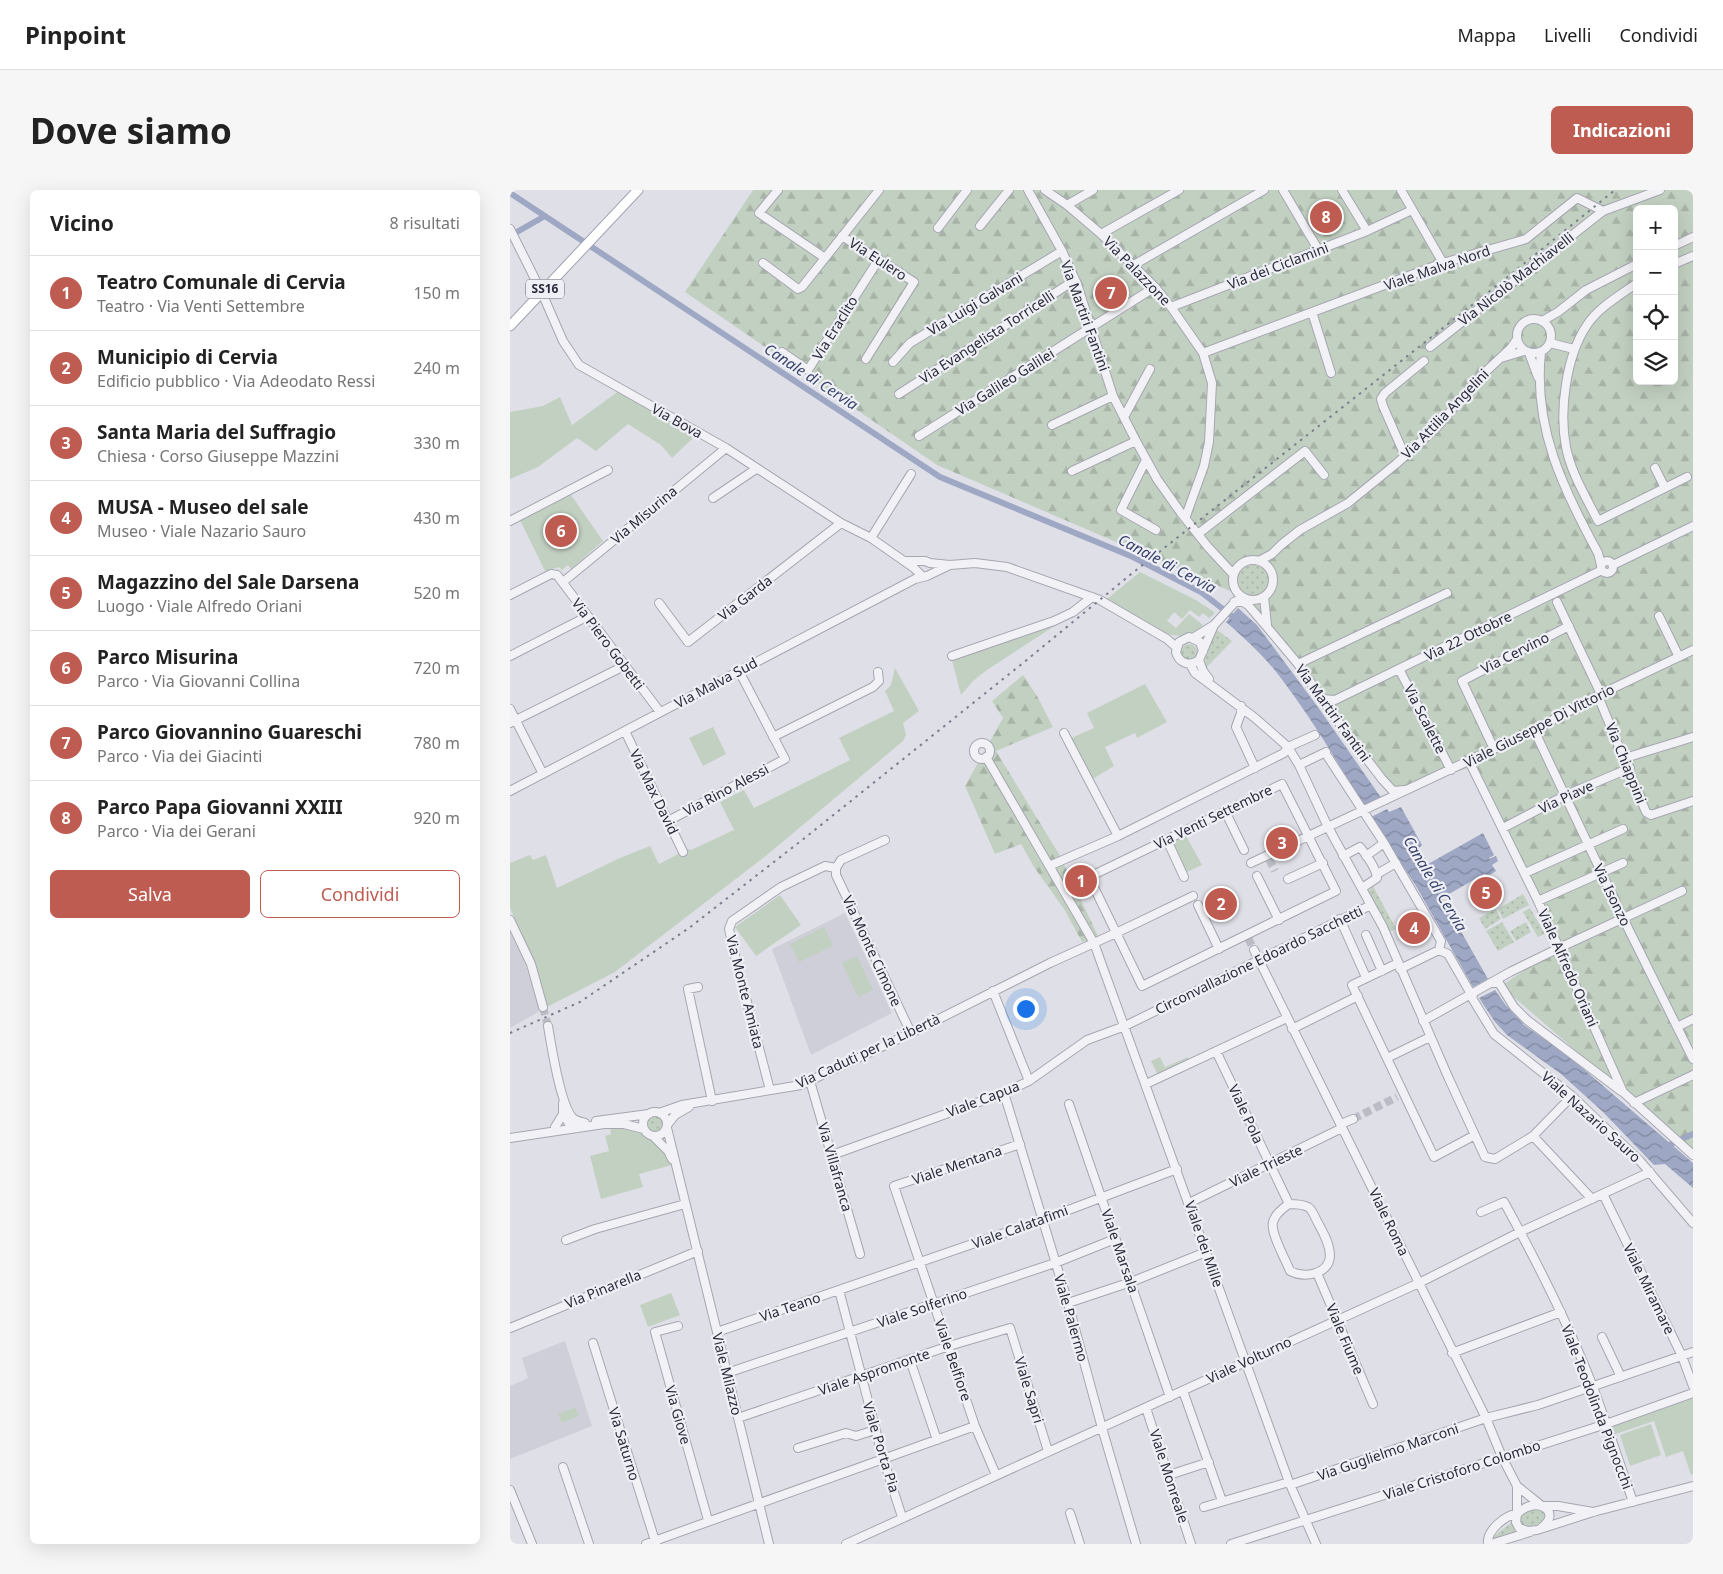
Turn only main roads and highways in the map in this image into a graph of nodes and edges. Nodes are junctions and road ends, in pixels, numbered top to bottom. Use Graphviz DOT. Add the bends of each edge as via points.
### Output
graph roads {
  1 [pos="638,190"];
  2 [pos="510,326"];
  1 -- 2 [label="main road, SS16"];
}
